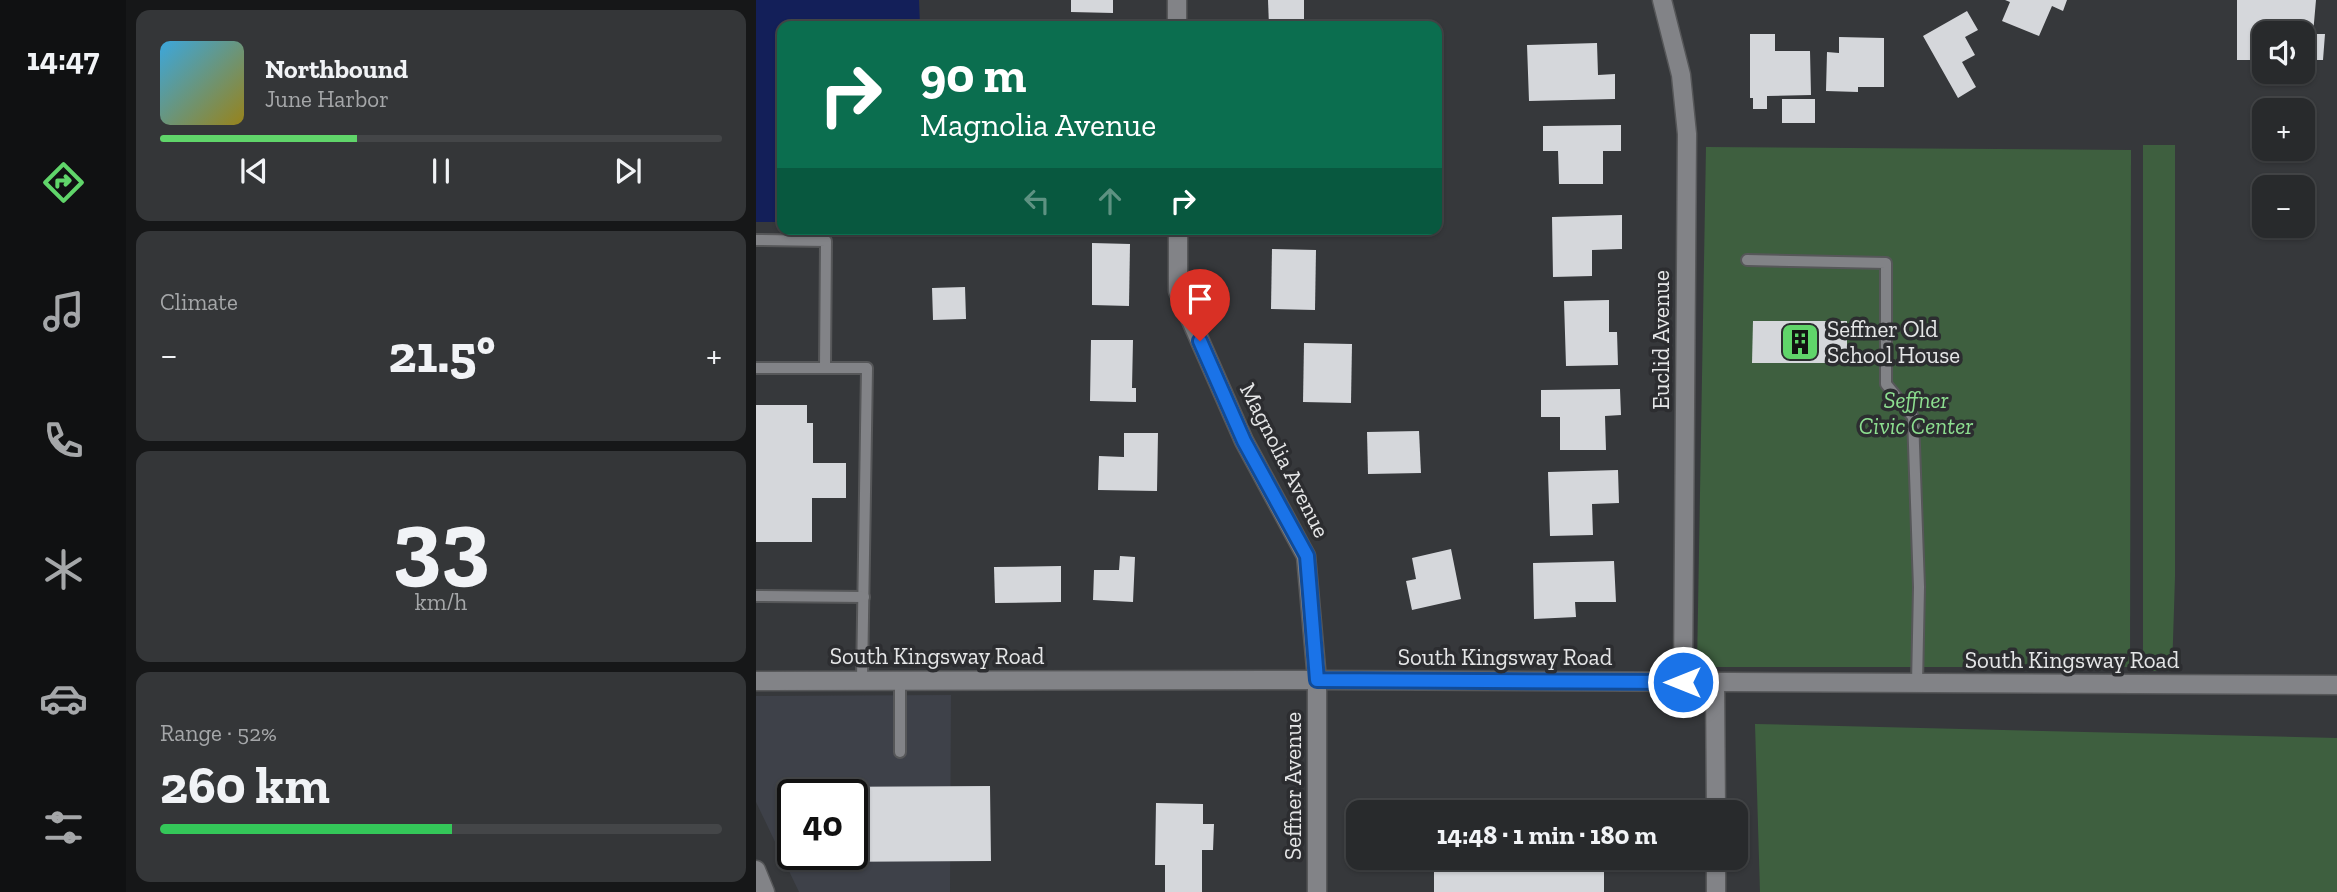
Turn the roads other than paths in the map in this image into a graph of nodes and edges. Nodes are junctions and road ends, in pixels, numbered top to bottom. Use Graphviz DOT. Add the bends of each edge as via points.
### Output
graph roads {
  1 [pos="1177,0"];
  2 [pos="1662,0"];
  3 [pos="1177,21"];
  4 [pos="1178,235"];
  5 [pos="756,240"];
  6 [pos="1747,260"];
  7 [pos="756,368"];
  8 [pos="825,368"];
  9 [pos="756,596"];
  10 [pos="864,597"];
  11 [pos="862,680"];
  12 [pos="900,680"];
  13 [pos="1317,680"];
  14 [pos="756,681"];
  15 [pos="1683,682"];
  16 [pos="1716,682"];
  17 [pos="1917,684"];
  18 [pos="2337,685"];
  19 [pos="900,752"];
  20 [pos="1716,800"];
  21 [pos="756,870"];
  22 [pos="1716,870"];
  23 [pos="765,892"];
  24 [pos="1317,892"];
  25 [pos="1716,892"];
  1 -- 3 [label="street"];
  2 -- 15 [label="street, Euclid Avenue" via="1681,75 1687,134"];
  4 -- 13 [label="street, Magnolia Avenue" via="1178,291 1244,441 1307,556"];
  5 -- 8 [label="lane" via="825,241"];
  6 -- 17 [label="lane" via="1886,263 1886,384 1913,417"];
  7 -- 8 [label="lane"];
  8 -- 10 [label="lane" via="867,368"];
  9 -- 10 [label="lane"];
  10 -- 11 [label="lane"];
  11 -- 12 [label="street, South Kingsway Road"];
  11 -- 14 [label="street, South Kingsway Road"];
  12 -- 13 [label="street, South Kingsway Road"];
  12 -- 19 [label="lane"];
  13 -- 15 [label="street, South Kingsway Road"];
  13 -- 24 [label="street, Seffner Avenue"];
  15 -- 16 [label="street, South Kingsway Road"];
  16 -- 17 [label="street, South Kingsway Road"];
  16 -- 20 [label="street"];
  17 -- 18 [label="street, South Kingsway Road"];
  21 -- 23 [label="street"];
  22 -- 25 [label="street"];
}
